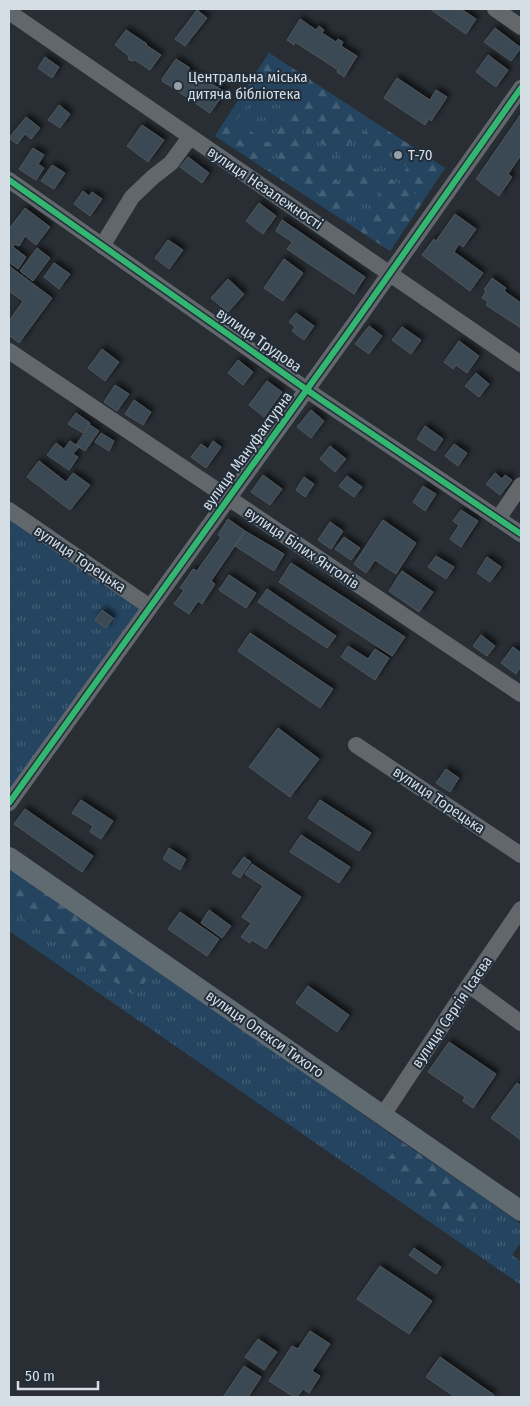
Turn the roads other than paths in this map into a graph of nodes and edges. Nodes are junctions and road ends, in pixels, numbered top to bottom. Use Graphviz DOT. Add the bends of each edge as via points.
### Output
graph roads {
  1 [pos="495,9"];
  2 [pos="9,12"];
  3 [pos="521,27"];
  4 [pos="521,88"];
  5 [pos="190,137"];
  6 [pos="9,180"];
  7 [pos="102,246"];
  8 [pos="390,274"];
  9 [pos="9,351"];
  10 [pos="521,364"];
  11 [pos="308,389"];
  12 [pos="521,485"];
  13 [pos="228,499"];
  14 [pos="9,510"];
  15 [pos="498,519"];
  16 [pos="521,534"];
  17 [pos="150,607"];
  18 [pos="521,694"];
  19 [pos="356,744"];
  20 [pos="9,803"];
  21 [pos="521,855"];
  22 [pos="9,856"];
  23 [pos="521,909"];
  24 [pos="469,985"];
  25 [pos="521,1023"];
  26 [pos="383,1115"];
  27 [pos="521,1211"];
  1 -- 3 [label="street"];
  2 -- 5 [label="street, вулиця Незалежності"];
  4 -- 8 [label="street, вулиця Мануфактурна"];
  5 -- 7 [label="street" via="171,163 132,197"];
  5 -- 8 [label="street, вулиця Незалежності"];
  6 -- 7 [label="street, вулиця Трудова"];
  7 -- 11 [label="street, вулиця Трудова"];
  8 -- 10 [label="street, вулиця Незалежності"];
  8 -- 11 [label="street, вулиця Мануфактурна"];
  9 -- 13 [label="street, вулиця Білих Янголів"];
  11 -- 13 [label="street, вулиця Мануфактурна"];
  11 -- 15 [label="street, вулиця Трудова"];
  12 -- 15 [label="street"];
  13 -- 17 [label="street, вулиця Мануфактурна"];
  13 -- 18 [label="street, вулиця Білих Янголів"];
  14 -- 17 [label="street, вулиця Торецька"];
  15 -- 16 [label="street, вулиця Трудова"];
  17 -- 20 [label="street, вулиця Мануфактурна"];
  19 -- 21 [label="street, вулиця Торецька"];
  22 -- 26 [label="main road, вулиця Олекси Тихого"];
  23 -- 24 [label="street, вулиця Сергія Ісаєва"];
  24 -- 25 [label="street"];
  24 -- 26 [label="street, вулиця Сергія Ісаєва"];
  26 -- 27 [label="main road, вулиця Олекси Тихого"];
}
